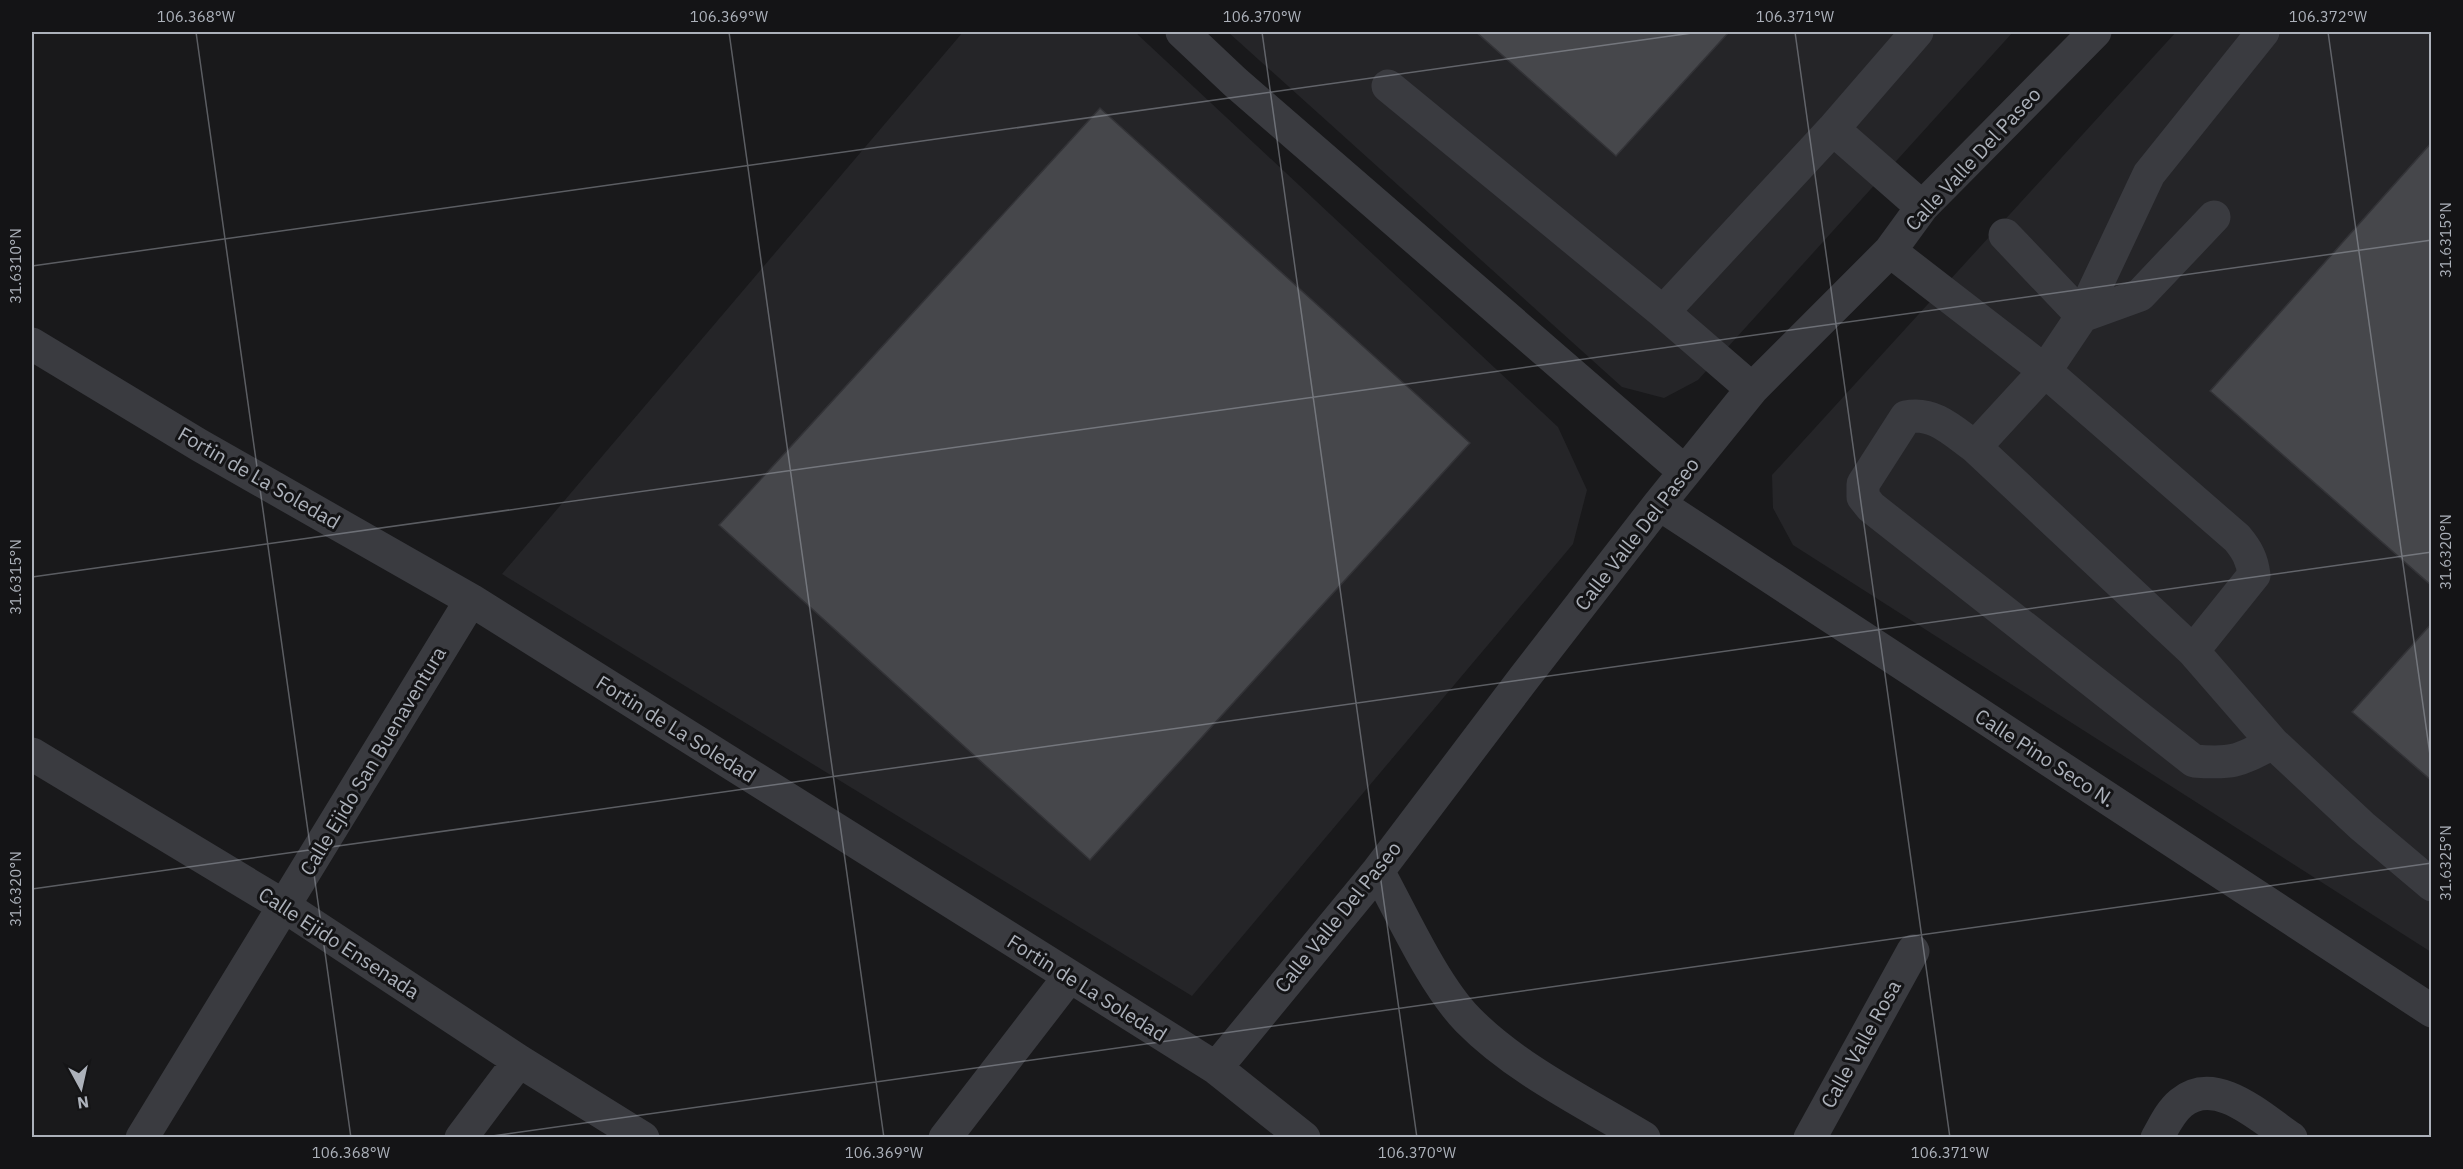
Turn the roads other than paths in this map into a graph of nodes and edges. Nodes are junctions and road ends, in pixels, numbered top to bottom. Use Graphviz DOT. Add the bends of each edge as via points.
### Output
graph roads {
  1 [pos="1182,32"];
  2 [pos="1917,32"];
  3 [pos="2095,32"];
  4 [pos="2263,32"];
  5 [pos="1388,86"];
  6 [pos="1833,129"];
  7 [pos="1922,207"];
  8 [pos="2214,217"];
  9 [pos="2005,235"];
  10 [pos="1890,251"];
  11 [pos="1663,312"];
  12 [pos="2082,316"];
  13 [pos="32,344"];
  14 [pos="2045,371"];
  15 [pos="1752,389"];
  16 [pos="1975,447"];
  17 [pos="1685,472"];
  18 [pos="1659,504"];
  19 [pos="471,600"];
  20 [pos="2193,651"];
  21 [pos="2273,743"];
  22 [pos="32,754"];
  23 [pos="1378,871"];
  24 [pos="2432,885"];
  25 [pos="284,906"];
  26 [pos="1913,951"];
  27 [pos="1069,977"];
  28 [pos="2432,1011"];
  29 [pos="519,1061"];
  30 [pos="1216,1068"];
  31 [pos="142,1137"];
  32 [pos="461,1137"];
  33 [pos="643,1137"];
  34 [pos="945,1137"];
  35 [pos="1304,1137"];
  36 [pos="1644,1137"];
  37 [pos="1810,1137"];
  38 [pos="2157,1137"];
  39 [pos="2291,1137"];
  1 -- 17 [label="street"];
  2 -- 6 [label="street"];
  3 -- 7 [label="street, Calle Valle Del Paseo"];
  4 -- 12 [label="street" via="2149,174"];
  5 -- 11 [label="street"];
  6 -- 7 [label="street"];
  6 -- 11 [label="street"];
  7 -- 10 [label="street, Calle Valle Del Paseo"];
  8 -- 12 [label="street" via="2140,295"];
  9 -- 12 [label="street"];
  10 -- 14 [label="street"];
  10 -- 15 [label="street, Calle Valle Del Paseo"];
  11 -- 15 [label="street"];
  12 -- 14 [label="street"];
  13 -- 19 [label="street, Fortin de La Soledad" via="199,445"];
  14 -- 16 [label="street"];
  14 -- 20 [label="street" via="2237,538 2252,561 2254,575"];
  15 -- 17 [label="street, Calle Valle Del Paseo"];
  16 -- 20 [label="street"];
  16 -- 21 [label="street" via="1935,418 1906,417 1863,484 1863,497 2194,761 2237,761"];
  17 -- 18 [label="street, Calle Valle Del Paseo"];
  18 -- 23 [label="street, Calle Valle Del Paseo"];
  18 -- 28 [label="street, Calle Pino Seco N."];
  19 -- 25 [label="street, Calle Ejido San Buenaventura"];
  19 -- 27 [label="street, Fortin de La Soledad"];
  20 -- 21 [label="street"];
  21 -- 24 [label="street"];
  22 -- 25 [label="street, Calle Ejido Ensenada"];
  23 -- 30 [label="street, Calle Valle Del Paseo"];
  23 -- 36 [label="street" via="1438,979 1468,1020 1532,1070"];
  25 -- 29 [label="street, Calle Ejido Ensenada"];
  25 -- 31 [label="street, Calle Ejido San Buenaventura"];
  26 -- 37 [label="street, Calle Valle Rosa"];
  27 -- 30 [label="street, Fortin de La Soledad"];
  27 -- 34 [label="street"];
  29 -- 32 [label="street"];
  29 -- 33 [label="street, Calle Ejido Ensenada"];
  30 -- 35 [label="street, Fortin de La Soledad"];
  38 -- 39 [label="street" via="2180,1104 2193,1095 2208,1092 2227,1096"];
}
